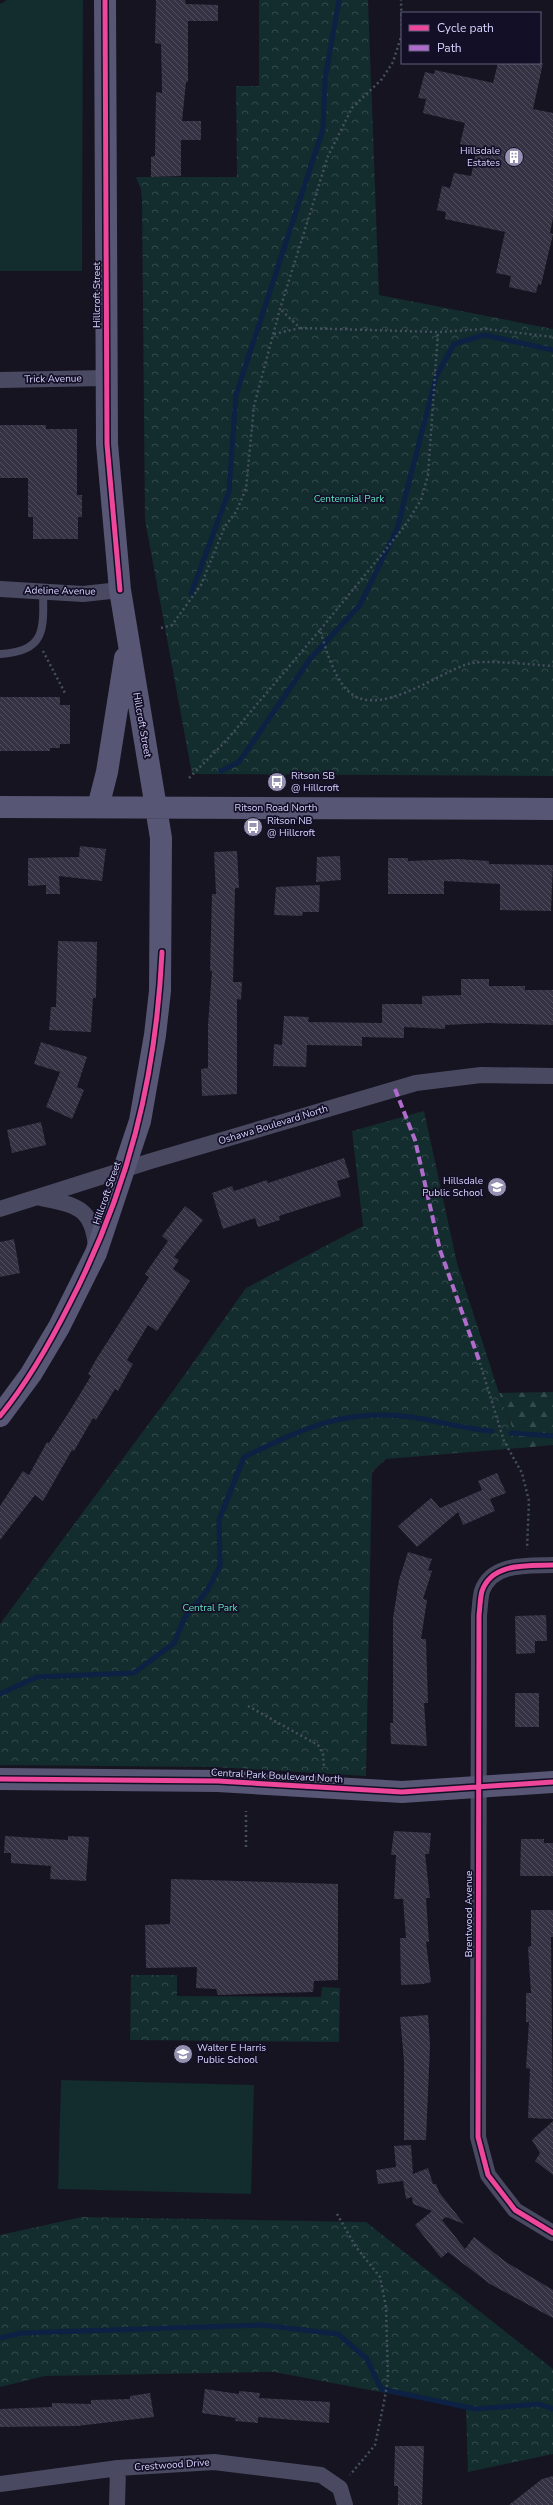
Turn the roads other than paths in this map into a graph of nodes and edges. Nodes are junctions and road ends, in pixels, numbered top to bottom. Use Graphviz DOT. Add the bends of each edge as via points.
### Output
graph roads {
  1 [pos="105,0"];
  2 [pos="106,378"];
  3 [pos="0,380"];
  4 [pos="0,589"];
  5 [pos="120,590"];
  6 [pos="44,592"];
  7 [pos="127,629"];
  8 [pos="0,654"];
  9 [pos="98,807"];
  10 [pos="0,808"];
  11 [pos="156,808"];
  12 [pos="553,809"];
  13 [pos="553,1076"];
  14 [pos="125,1169"];
  15 [pos="40,1198"];
  16 [pos="0,1209"];
  17 [pos="96,1253"];
  18 [pos="0,1416"];
  19 [pos="553,1565"];
  20 [pos="0,1778"];
  21 [pos="553,1782"];
  22 [pos="478,1786"];
  23 [pos="553,2233"];
  24 [pos="118,2468"];
  25 [pos="0,2484"];
  26 [pos="118,2505"];
  27 [pos="345,2505"];
  1 -- 2 [label="street, Hillcroft Street"];
  2 -- 3 [label="street, Trick Avenue"];
  2 -- 5 [label="street, Hillcroft Street" via="107,444"];
  4 -- 6 [label="street, Adeline Avenue"];
  5 -- 6 [label="street, Adeline Avenue" via="83,594"];
  5 -- 7 [label="street, Hillcroft Street"];
  6 -- 8 [label="lane" via="44,623 37,639 26,650"];
  7 -- 9 [label="street" via="125,658 108,764"];
  7 -- 11 [label="street, Hillcroft Street"];
  9 -- 10 [label="street, Ritson Road North"];
  9 -- 11 [label="street, Ritson Road North"];
  11 -- 12 [label="street, Ritson Road North"];
  11 -- 14 [label="street, Hillcroft Street" via="162,857 160,990 140,1121"];
  13 -- 14 [label="street, Oshawa Boulevard North" via="481,1075 416,1083"];
  14 -- 15 [label="street, Oshawa Boulevard North"];
  14 -- 17 [label="street, Hillcroft Street"];
  15 -- 16 [label="street, Oshawa Boulevard North"];
  15 -- 17 [label="street" via="70,1203 82,1210 94,1231"];
  17 -- 18 [label="street, Hillcroft Street" via="59,1327 31,1374"];
  19 -- 22 [label="street, Brentwood Avenue" via="499,1571 482,1591 479,1616"];
  20 -- 22 [label="street, Central Park Boulevard North" via="218,1781 402,1792"];
  21 -- 22 [label="street, Central Park Boulevard North"];
  22 -- 23 [label="street, Brentwood Avenue" via="478,2137 488,2175 515,2210"];
  24 -- 25 [label="street, Crestwood Drive"];
  24 -- 26 [label="street"];
  24 -- 27 [label="street, Crestwood Drive" via="214,2462 321,2475 340,2488"];
}
